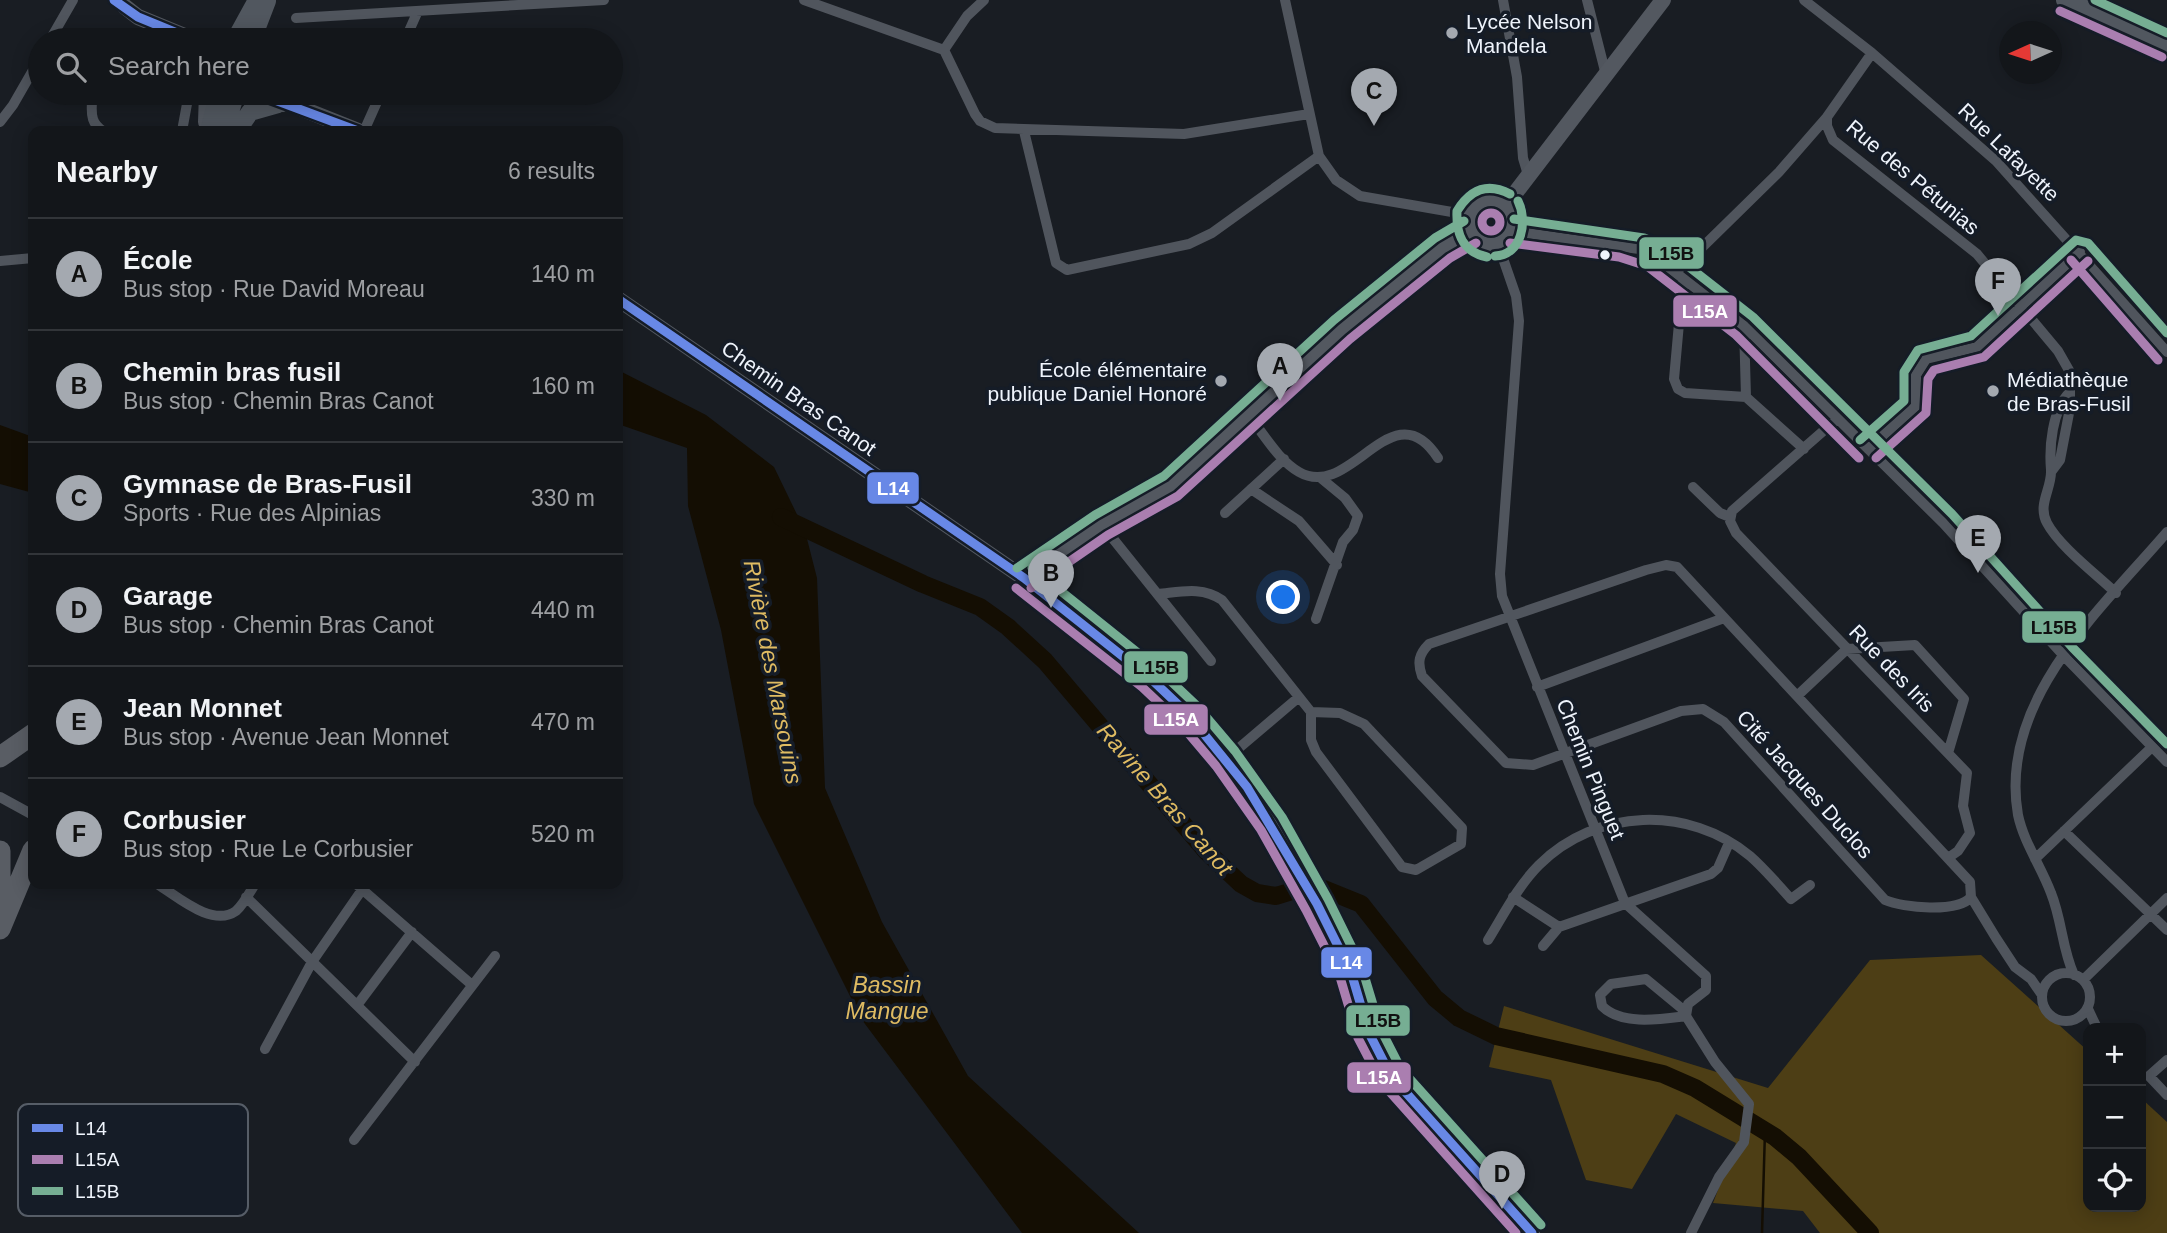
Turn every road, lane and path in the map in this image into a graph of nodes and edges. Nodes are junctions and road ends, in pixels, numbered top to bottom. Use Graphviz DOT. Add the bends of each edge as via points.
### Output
graph roads {
  1 [pos="73,0"];
  2 [pos="257,0"];
  3 [pos="268,0"];
  4 [pos="604,0"];
  5 [pos="804,0"];
  6 [pos="984,0"];
  7 [pos="1285,0"];
  8 [pos="1503,0"];
  9 [pos="1587,0"];
  10 [pos="1804,0"];
  11 [pos="2065,0"];
  12 [pos="1661,1"];
  13 [pos="119,3"];
  14 [pos="417,13"];
  15 [pos="296,18"];
  16 [pos="160,26"];
  17 [pos="57,28"];
  18 [pos="163,28"];
  19 [pos="165,28"];
  20 [pos="242,28"];
  21 [pos="257,28"];
  22 [pos="410,28"];
  23 [pos="2167,46"];
  24 [pos="944,51"];
  25 [pos="1872,53"];
  26 [pos="1606,75"];
  27 [pos="28,79"];
  28 [pos="92,105"];
  29 [pos="187,105"];
  30 [pos="207,105"];
  31 [pos="215,105"];
  32 [pos="232,105"];
  33 [pos="262,105"];
  34 [pos="294,105"];
  35 [pos="376,105"];
  36 [pos="1309,114"];
  37 [pos="1827,117"];
  38 [pos="0,122"];
  39 [pos="96,126"];
  40 [pos="183,126"];
  41 [pos="207,126"];
  42 [pos="209,126"];
  43 [pos="226,126"];
  44 [pos="240,126"];
  45 [pos="346,126"];
  46 [pos="366,126"];
  47 [pos="1024,131"];
  48 [pos="1319,156"];
  49 [pos="1530,178"];
  50 [pos="1506,205"];
  51 [pos="1469,215"];
  52 [pos="1512,231"];
  53 [pos="1470,232"];
  54 [pos="1498,244"];
  55 [pos="2080,252"];
  56 [pos="28,258"];
  57 [pos="0,261"];
  58 [pos="1680,276"];
  59 [pos="623,302"];
  60 [pos="2022,306"];
  61 [pos="1744,326"];
  62 [pos="2167,352"];
  63 [pos="1746,397"];
  64 [pos="1249,416"];
  65 [pos="1837,419"];
  66 [pos="1804,449"];
  67 [pos="1868,449"];
  68 [pos="1438,458"];
  69 [pos="1284,459"];
  70 [pos="1322,479"];
  71 [pos="1693,487"];
  72 [pos="1251,489"];
  73 [pos="1225,513"];
  74 [pos="1730,517"];
  75 [pos="1102,525"];
  76 [pos="2167,532"];
  77 [pos="1337,565"];
  78 [pos="1024,578"];
  79 [pos="2116,593"];
  80 [pos="1158,594"];
  81 [pos="1510,618"];
  82 [pos="1724,618"];
  83 [pos="1317,619"];
  84 [pos="1847,649"];
  85 [pos="2063,655"];
  86 [pos="1211,661"];
  87 [pos="1537,687"];
  88 [pos="1797,696"];
  89 [pos="1299,698"];
  90 [pos="1311,712"];
  91 [pos="28,737"];
  92 [pos="2152,747"];
  93 [pos="1948,752"];
  94 [pos="1564,755"];
  95 [pos="0,757"];
  96 [pos="1226,760"];
  97 [pos="2167,762"];
  98 [pos="0,797"];
  99 [pos="28,812"];
  100 [pos="1594,828"];
  101 [pos="2064,831"];
  102 [pos="1729,843"];
  103 [pos="0,851"];
  104 [pos="1948,858"];
  105 [pos="2035,859"];
  106 [pos="28,862"];
  107 [pos="1810,885"];
  108 [pos="165,889"];
  109 [pos="252,889"];
  110 [pos="359,889"];
  111 [pos="366,889"];
  112 [pos="0,894"];
  113 [pos="246,897"];
  114 [pos="1513,897"];
  115 [pos="1971,897"];
  116 [pos="2167,898"];
  117 [pos="1625,903"];
  118 [pos="2151,914"];
  119 [pos="1559,928"];
  120 [pos="0,929"];
  121 [pos="2167,930"];
  122 [pos="412,932"];
  123 [pos="1488,940"];
  124 [pos="1543,946"];
  125 [pos="2065,955"];
  126 [pos="495,956"];
  127 [pos="312,962"];
  128 [pos="2059,974"];
  129 [pos="2079,977"];
  130 [pos="2031,979"];
  131 [pos="2048,982"];
  132 [pos="472,985"];
  133 [pos="2042,995"];
  134 [pos="358,1004"];
  135 [pos="2088,1009"];
  136 [pos="1686,1014"];
  137 [pos="2076,1020"];
  138 [pos="2085,1023"];
  139 [pos="2094,1023"];
  140 [pos="265,1049"];
  141 [pos="2167,1060"];
  142 [pos="415,1062"];
  143 [pos="2146,1075"];
  144 [pos="2146,1077"];
  145 [pos="2167,1095"];
  146 [pos="354,1140"];
  147 [pos="1532,1233"];
  148 [pos="1691,1233"];
  1 -- 17 [label="street"];
  2 -- 20 [label="main road"];
  3 -- 21 [label="main road"];
  4 -- 14 [label="street"];
  5 -- 24 [label="street"];
  6 -- 24 [label="street" via="967,16"];
  7 -- 36 [label="street"];
  8 -- 49 [label="street" via="1517,77 1523,158"];
  9 -- 26 [label="street"];
  10 -- 25 [label="street, Rue Lafayette"];
  11 -- 23 [label="main road"];
  12 -- 26 [label="street"];
  13 -- 16 [label="street"];
  14 -- 15 [label="street"];
  14 -- 22 [label="street"];
  16 -- 18 [label="street"];
  16 -- 19 [label="street"];
  24 -- 47 [label="street" via="981,121 995,128"];
  25 -- 37 [label="street, Rue des Pétunias"];
  25 -- 55 [label="street, Rue Lafayette" via="1996,161"];
  26 -- 49 [label="street"];
  27 -- 38 [label="street"];
  28 -- 39 [label="street"];
  29 -- 40 [label="street"];
  30 -- 41 [label="street"];
  31 -- 42 [label="main road"];
  32 -- 43 [label="main road"];
  33 -- 44 [label="main road" via="250,111"];
  34 -- 45 [label="street"];
  35 -- 46 [label="street"];
  36 -- 47 [label="street" via="1184,134"];
  36 -- 48 [label="street"];
  37 -- 58 [label="street"];
  37 -- 60 [label="street, Rue des Pétunias" via="1833,140 1976,254"];
  47 -- 48 [label="street" via="1056,263 1067,270 1189,244 1212,233"];
  48 -- 51 [label="street" via="1336,180 1360,196"];
  49 -- 50 [label="street"];
  50 -- 51 [label="street" via="1483,201"];
  50 -- 52 [label="street" via="1514,221"];
  51 -- 53 [label="street"];
  52 -- 54 [label="street"];
  52 -- 58 [label="street" via="1639,249"];
  53 -- 54 [label="street" via="1483,243"];
  53 -- 64 [label="street" via="1443,248 1352,322"];
  54 -- 81 [label="street, Chemin Pinguet" via="1516,296 1519,321 1500,575"];
  55 -- 60 [label="street"];
  55 -- 62 [label="street, Rue Lafayette"];
  56 -- 57 [label="street"];
  58 -- 61 [label="street"];
  58 -- 63 [label="street" via="1674,379 1678,389"];
  59 -- 78 [label="street, Chemin Bras Canot"];
  60 -- 67 [label="street" via="1977,346 1926,359 1916,375 1916,406"];
  60 -- 79 [label="street, Rue des Pétunias" via="2067,365 2071,379 2069,393 2060,404 2049,458 2051,472 2043,501 2046,521"];
  61 -- 63 [label="street"];
  61 -- 65 [label="street"];
  63 -- 66 [label="street"];
  64 -- 69 [label="street"];
  64 -- 75 [label="street" via="1171,486"];
  65 -- 66 [label="street"];
  65 -- 67 [label="street"];
  66 -- 74 [label="street"];
  67 -- 85 [label="street" via="1943,523"];
  68 -- 70 [label="street" via="1414,436 1402,433"];
  69 -- 70 [label="street" via="1301,474"];
  69 -- 72 [label="street"];
  70 -- 77 [label="street" via="1358,516 1343,542"];
  71 -- 74 [label="street, Rue des Iris"];
  72 -- 73 [label="street"];
  72 -- 77 [label="street" via="1299,521"];
  74 -- 84 [label="street, Rue des Iris" via="1736,533"];
  75 -- 78 [label="street"];
  75 -- 80 [label="street"];
  76 -- 79 [label="street"];
  77 -- 83 [label="street"];
  78 -- 96 [label="street, Chemin Bras Canot" via="1150,678"];
  79 -- 85 [label="street"];
  80 -- 86 [label="street"];
  80 -- 89 [label="street" via="1193,590 1222,600"];
  81 -- 82 [label="street, Cité Jacques Duclos" via="1666,565 1686,574"];
  81 -- 87 [label="street, Chemin Pinguet"];
  81 -- 94 [label="street, Cité Jacques Duclos" via="1429,644 1419,659 1422,676 1506,763 1533,765"];
  82 -- 87 [label="street"];
  82 -- 88 [label="street, Cité Jacques Duclos"];
  84 -- 88 [label="street"];
  84 -- 93 [label="street, Rue des Iris"];
  84 -- 93 [label="street" via="1915,645 1930,659 1964,699"];
  85 -- 92 [label="street"];
  85 -- 105 [label="street" via="2036,696 2018,751 2019,816"];
  87 -- 94 [label="street, Chemin Pinguet"];
  88 -- 104 [label="street, Cité Jacques Duclos"];
  89 -- 90 [label="street"];
  89 -- 96 [label="street"];
  90 -- 90 [label="street" via="1316,752 1402,867 1416,870 1461,844 1462,828 1364,724 1340,713"];
  91 -- 95 [label="highway"];
  92 -- 97 [label="street"];
  92 -- 101 [label="street"];
  93 -- 104 [label="street, Rue des Iris" via="1969,777 1963,806 1970,827 1965,842"];
  94 -- 100 [label="street, Chemin Pinguet"];
  94 -- 115 [label="street, Cité Jacques Duclos" via="1681,711 1703,709 1724,722 1885,900 1910,907 1960,905"];
  96 -- 147 [label="street, Chemin Bras Canot" via="1271,822 1317,904 1351,972 1369,1032 1391,1076"];
  98 -- 99 [label="street"];
  100 -- 102 [label="street" via="1622,820 1666,821 1698,828"];
  100 -- 114 [label="street" via="1552,853"];
  100 -- 117 [label="street, Chemin Pinguet"];
  101 -- 105 [label="street"];
  101 -- 118 [label="street"];
  102 -- 107 [label="street" via="1749,856 1791,899"];
  102 -- 117 [label="street" via="1711,874"];
  103 -- 112 [label="highway"];
  104 -- 115 [label="street, Cité Jacques Duclos" via="1970,882"];
  105 -- 125 [label="street" via="2056,906"];
  106 -- 120 [label="highway"];
  108 -- 113 [label="street" via="208,915 236,911"];
  109 -- 113 [label="street"];
  110 -- 127 [label="street"];
  111 -- 122 [label="street"];
  113 -- 127 [label="street"];
  114 -- 119 [label="street"];
  114 -- 123 [label="street"];
  115 -- 130 [label="street, Cité Jacques Duclos" via="2015,967"];
  116 -- 118 [label="street"];
  117 -- 119 [label="street"];
  117 -- 136 [label="street, Chemin Pinguet" via="1706,976 1706,990 1688,1004"];
  118 -- 121 [label="street"];
  118 -- 129 [label="street"];
  119 -- 124 [label="street"];
  122 -- 132 [label="street"];
  122 -- 134 [label="street"];
  125 -- 128 [label="street"];
  125 -- 129 [label="street"];
  126 -- 132 [label="street"];
  127 -- 134 [label="street"];
  127 -- 140 [label="street"];
  128 -- 129 [label="street"];
  128 -- 131 [label="street"];
  129 -- 135 [label="street" via="2091,997"];
  130 -- 131 [label="street"];
  130 -- 133 [label="street, Cité Jacques Duclos"];
  131 -- 133 [label="street"];
  132 -- 142 [label="street"];
  133 -- 137 [label="street" via="2052,1017"];
  134 -- 142 [label="street"];
  135 -- 137 [label="street"];
  135 -- 139 [label="street"];
  136 -- 136 [label="street" via="1645,1019 1611,1013 1602,1006 1600,995 1611,984 1646,979"];
  136 -- 148 [label="street" via="1715,1062 1746,1097 1750,1110 1744,1142 1719,1177"];
  137 -- 138 [label="street"];
  141 -- 143 [label="street"];
  142 -- 146 [label="street"];
  144 -- 145 [label="street"];
}
